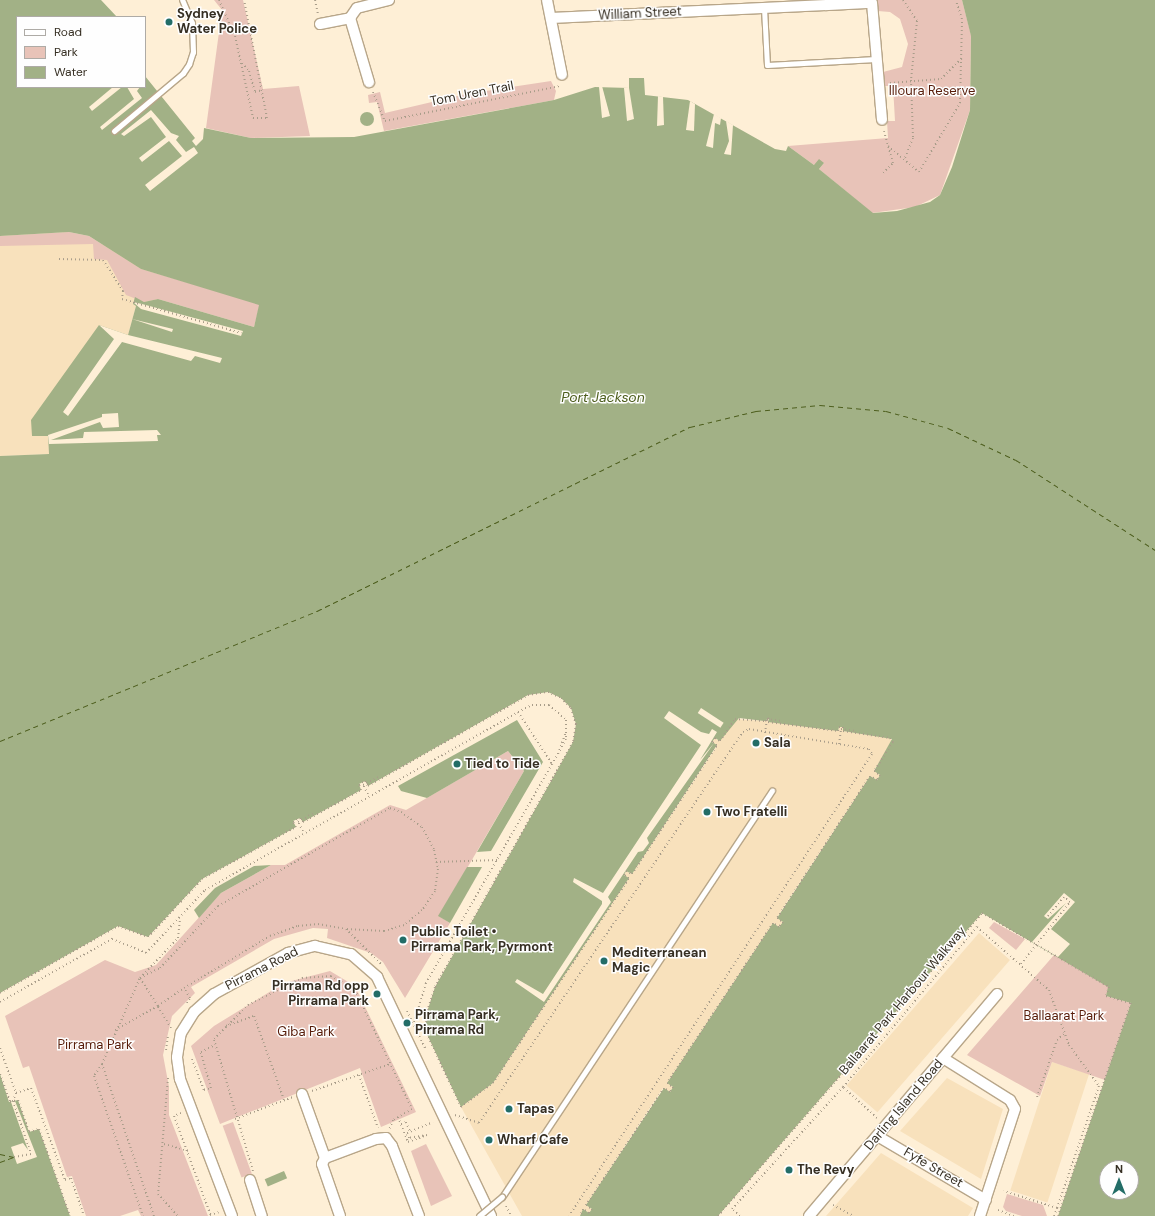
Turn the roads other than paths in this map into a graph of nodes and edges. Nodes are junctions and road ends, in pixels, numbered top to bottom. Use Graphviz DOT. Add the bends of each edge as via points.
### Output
graph roads {
  1 [pos="182,0"];
  2 [pos="389,0"];
  3 [pos="547,0"];
  4 [pos="792,3"];
  5 [pos="764,8"];
  6 [pos="350,18"];
  7 [pos="551,18"];
  8 [pos="320,24"];
  9 [pos="876,59"];
  10 [pos="562,75"];
  11 [pos="370,82"];
  12 [pos="882,120"];
  13 [pos="114,131"];
  14 [pos="772,790"];
  15 [pos="997,994"];
  16 [pos="943,1058"];
  17 [pos="302,1094"];
  18 [pos="879,1136"];
  19 [pos="323,1161"];
  20 [pos="250,1180"];
  21 [pos="986,1200"];
  22 [pos="232,1216"];
  23 [pos="262,1216"];
  24 [pos="340,1216"];
  25 [pos="419,1216"];
  26 [pos="479,1216"];
  27 [pos="491,1216"];
  28 [pos="809,1216"];
  29 [pos="980,1216"];
  1 -- 13 [label="lane" via="192,23 193,52 189,64 183,73"];
  2 -- 6 [label="street" via="357,8"];
  3 -- 7 [label="street"];
  4 -- 5 [label="street, William Street"];
  4 -- 9 [label="street, William Street" via="872,3"];
  5 -- 7 [label="street, William Street"];
  5 -- 9 [label="lane" via="767,65"];
  6 -- 8 [label="street"];
  6 -- 11 [label="street"];
  7 -- 10 [label="street"];
  9 -- 12 [label="street"];
  14 -- 26 [label="lane, bridge" via="502,1197"];
  15 -- 16 [label="street, Darling Island Road"];
  16 -- 18 [label="street, Darling Island Road"];
  16 -- 21 [label="street" via="1010,1100 1015,1109"];
  17 -- 19 [label="street"];
  18 -- 21 [label="street, Fyfe Street"];
  18 -- 28 [label="street, Darling Island Road"];
  19 -- 24 [label="street"];
  19 -- 25 [label="street" via="384,1138 392,1146"];
  20 -- 23 [label="street"];
  21 -- 29 [label="street"];
  22 -- 27 [label="street, Pirrama Road" via="180,1079 177,1057 181,1033 194,1012 214,994 288,953 315,946 351,954 377,977"];
}
